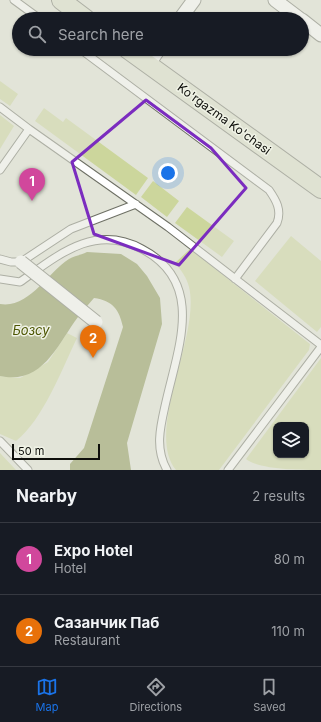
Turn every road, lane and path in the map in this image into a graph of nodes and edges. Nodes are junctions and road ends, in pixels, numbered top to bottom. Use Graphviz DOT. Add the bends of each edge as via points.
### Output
graph roads {
  1 [pos="14,0"];
  2 [pos="61,0"];
  3 [pos="194,0"];
  4 [pos="275,0"];
  5 [pos="30,12"];
  6 [pos="77,12"];
  7 [pos="185,12"];
  8 [pos="291,12"];
  9 [pos="309,26"];
  10 [pos="321,35"];
  11 [pos="89,56"];
  12 [pos="136,56"];
  13 [pos="154,56"];
  14 [pos="148,65"];
  15 [pos="0,107"];
  16 [pos="29,129"];
  17 [pos="0,170"];
  18 [pos="321,189"];
  19 [pos="136,204"];
  20 [pos="0,259"];
  21 [pos="21,262"];
  22 [pos="0,279"];
  23 [pos="235,279"];
  24 [pos="96,322"];
  25 [pos="321,346"];
  26 [pos="0,441"];
  27 [pos="232,469"];
  28 [pos="28,470"];
  29 [pos="167,470"];
  1 -- 5 [label="lane"];
  2 -- 6 [label="street"];
  3 -- 7 [label="street"];
  4 -- 8 [label="street"];
  9 -- 10 [label="street"];
  11 -- 23 [label="lane" via="269,190 274,197 279,209 277,223"];
  12 -- 14 [label="street, Ko'rgazma Ko'chasi"];
  13 -- 14 [label="street"];
  14 -- 18 [label="street, Ko'rgazma Ko'chasi"];
  15 -- 16 [label="lane"];
  16 -- 17 [label="lane"];
  16 -- 19 [label="lane"];
  19 -- 21 [label="lane" via="71,229"];
  19 -- 23 [label="lane"];
  20 -- 21 [label="lane"];
  21 -- 24 [label="street, bridge"];
  22 -- 29 [label="lane" via="20,282 67,249 86,242 107,240 131,243 152,254 169,270 181,292 184,319 160,429 160,451"];
  23 -- 25 [label="lane"];
  25 -- 27 [label="lane"];
  26 -- 28 [label="lane"];
}
